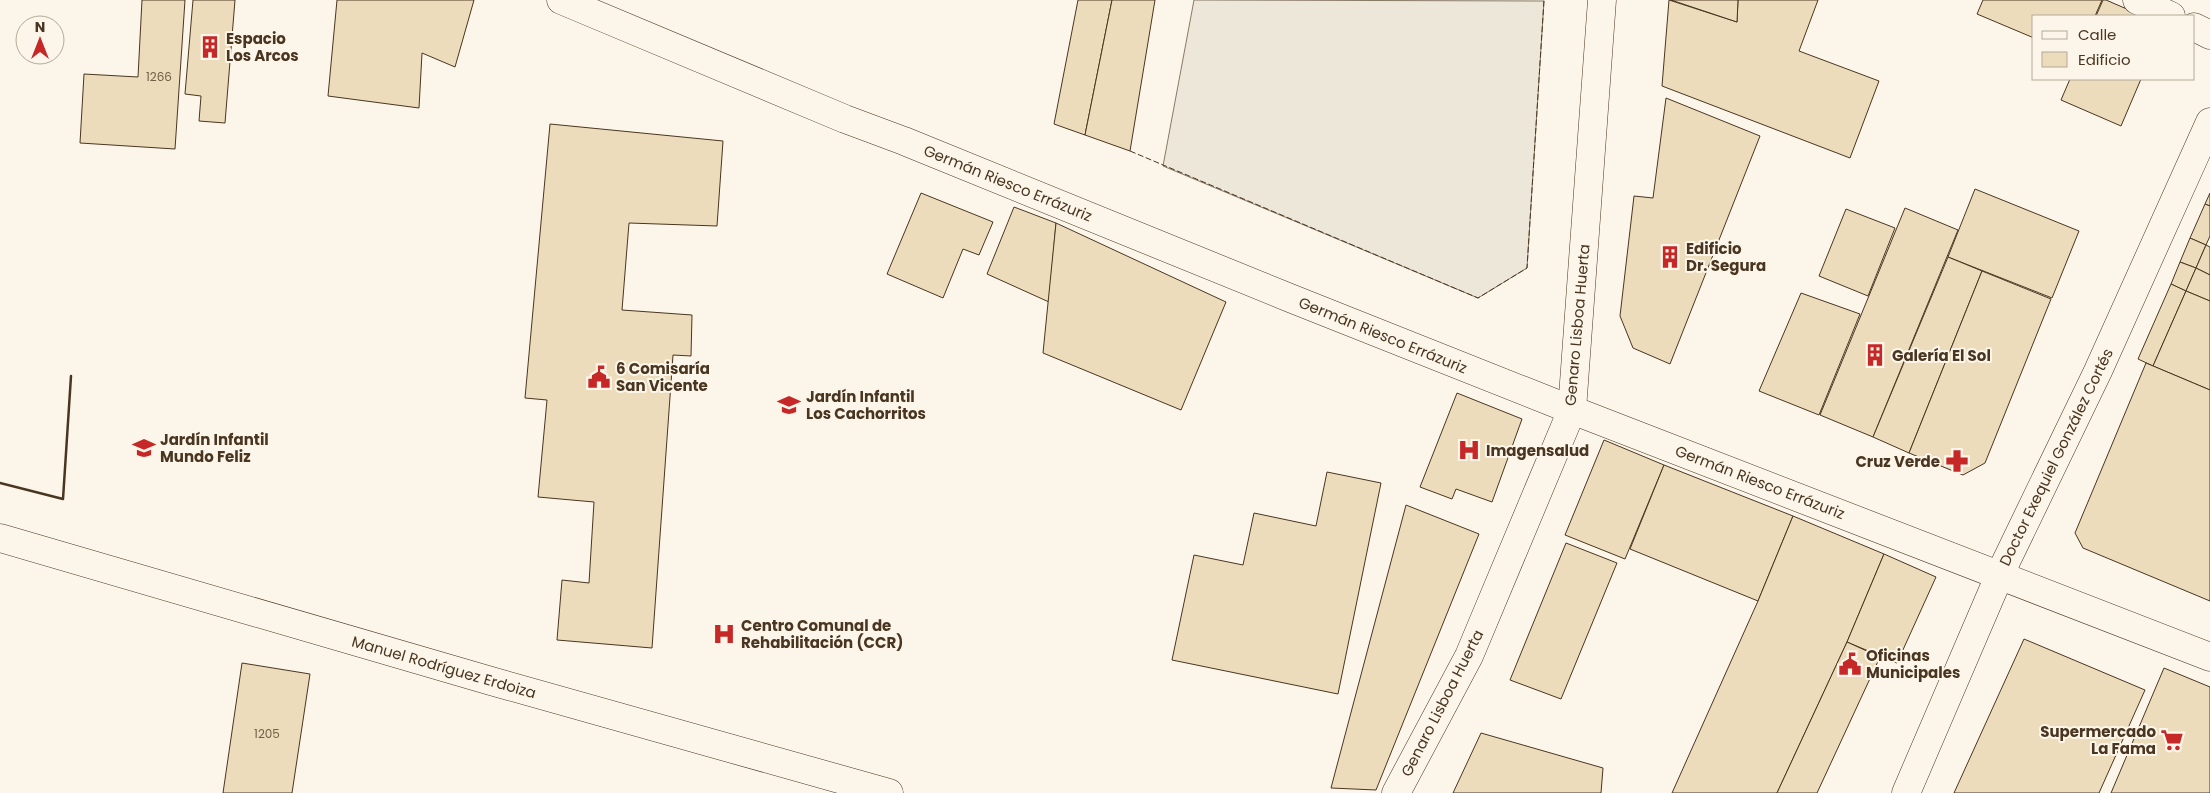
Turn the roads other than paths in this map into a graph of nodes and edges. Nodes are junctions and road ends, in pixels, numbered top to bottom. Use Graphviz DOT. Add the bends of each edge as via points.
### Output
graph roads {
  1 [pos="561,0"];
  2 [pos="1602,0"];
  3 [pos="2137,0"];
  4 [pos="2169,15"];
  5 [pos="2195,28"];
  6 [pos="2210,35"];
  7 [pos="2210,122"];
  8 [pos="1572,410"];
  9 [pos="0,538"];
  10 [pos="2000,574"];
  11 [pos="2210,657"];
  12 [pos="888,793"];
  13 [pos="1396,793"];
  14 [pos="1906,793"];
  1 -- 8 [label="street, Germán Riesco Errázuriz" via="845,119"];
  2 -- 8 [label="street, Genaro Lisboa Huerta"];
  3 -- 4 [label="street"];
  5 -- 6 [label="street"];
  7 -- 10 [label="street, Doctor Exequiel González Cortés" via="2098,371"];
  8 -- 10 [label="street, Germán Riesco Errázuriz"];
  8 -- 13 [label="street, Genaro Lisboa Huerta" via="1469,656"];
  9 -- 12 [label="street, Manuel Rodríguez Erdoiza"];
  10 -- 11 [label="street, Germán Riesco Errázuriz"];
  10 -- 14 [label="street, Doctor Exequiel González Cortés"];
}
